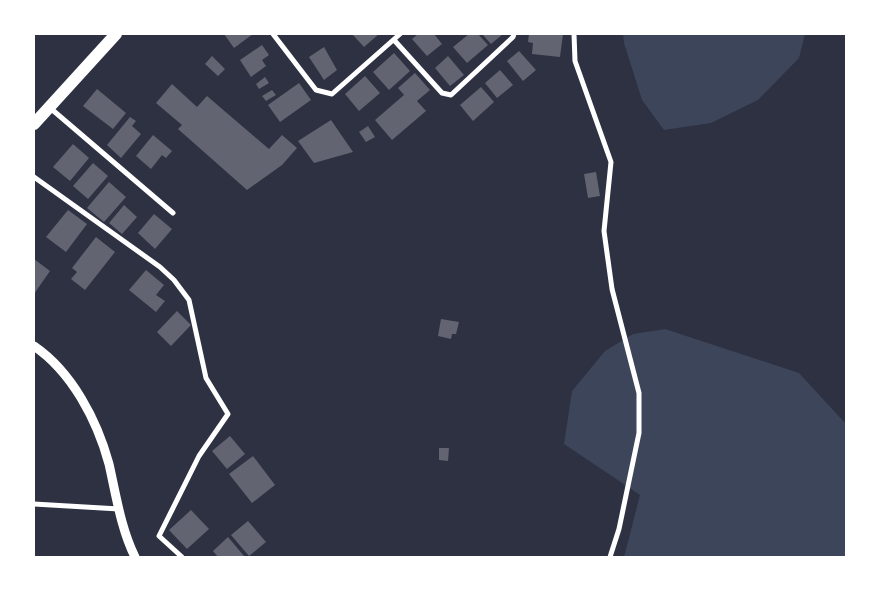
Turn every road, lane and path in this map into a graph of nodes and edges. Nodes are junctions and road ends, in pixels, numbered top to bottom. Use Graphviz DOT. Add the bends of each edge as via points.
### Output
graph roads {
  1 [pos="116,34"];
  2 [pos="273,34"];
  3 [pos="400,34"];
  4 [pos="514,34"];
  5 [pos="574,34"];
  6 [pos="394,40"];
  7 [pos="49,106"];
  8 [pos="34,124"];
  9 [pos="34,177"];
  10 [pos="173,213"];
  11 [pos="34,346"];
  12 [pos="34,504"];
  13 [pos="119,509"];
  14 [pos="135,557"];
  15 [pos="182,557"];
  16 [pos="610,557"];
  1 -- 7 [label="main road"];
  2 -- 6 [label="street" via="316,90 332,94"];
  3 -- 6 [label="street"];
  4 -- 6 [label="street" via="451,95 442,92"];
  5 -- 16 [label="street" via="575,61 611,162 604,230 612,289 639,394 638,433"];
  7 -- 8 [label="main road"];
  7 -- 10 [label="street"];
  9 -- 15 [label="street" via="160,267 189,300 206,378 228,414 199,456 159,536"];
  11 -- 13 [label="street" via="49,357 86,404 108,462"];
  12 -- 13 [label="street"];
  13 -- 14 [label="street"];
}
